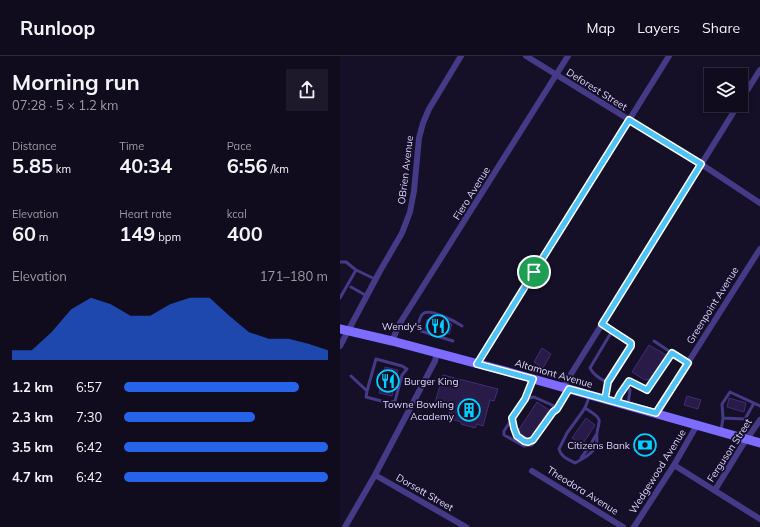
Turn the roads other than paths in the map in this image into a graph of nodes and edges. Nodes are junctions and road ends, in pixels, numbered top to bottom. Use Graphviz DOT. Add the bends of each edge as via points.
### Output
graph roads {
  1 [pos="461,56"];
  2 [pos="526,56"];
  3 [pos="568,56"];
  4 [pos="669,56"];
  5 [pos="760,70"];
  6 [pos="556,75"];
  7 [pos="748,89"];
  8 [pos="734,112"];
  9 [pos="629,120"];
  10 [pos="701,164"];
  11 [pos="760,203"];
  12 [pos="760,249"];
  13 [pos="340,262"];
  14 [pos="356,270"];
  15 [pos="376,279"];
  16 [pos="351,287"];
  17 [pos="367,296"];
  18 [pos="340,298"];
  19 [pos="602,324"];
  20 [pos="462,326"];
  21 [pos="344,330"];
  22 [pos="612,331"];
  23 [pos="392,341"];
  24 [pos="453,341"];
  25 [pos="654,341"];
  26 [pos="340,346"];
  27 [pos="437,353"];
  28 [pos="672,353"];
  29 [pos="688,363"];
  30 [pos="477,364"];
  31 [pos="351,376"];
  32 [pos="533,379"];
  33 [pos="608,383"];
  34 [pos="627,385"];
  35 [pos="566,388"];
  36 [pos="367,391"];
  37 [pos="589,395"];
  38 [pos="525,399"];
  39 [pos="605,399"];
  40 [pos="616,402"];
  41 [pos="754,403"];
  42 [pos="628,405"];
  43 [pos="760,406"];
  44 [pos="585,408"];
  45 [pos="557,409"];
  46 [pos="656,413"];
  47 [pos="512,418"];
  48 [pos="723,418"];
  49 [pos="760,420"];
  50 [pos="697,425"];
  51 [pos="721,431"];
  52 [pos="597,432"];
  53 [pos="747,439"];
  54 [pos="592,442"];
  55 [pos="760,443"];
  56 [pos="589,447"];
  57 [pos="580,460"];
  58 [pos="674,465"];
  59 [pos="532,471"];
  60 [pos="375,475"];
  61 [pos="715,490"];
  62 [pos="760,519"];
  63 [pos="345,527"];
  64 [pos="466,527"];
  65 [pos="623,527"];
  66 [pos="634,527"];
  1 -- 15 [label="street, OBrien Avenue" via="423,123 410,212 402,233"];
  2 -- 6 [label="street, Deforest Street"];
  3 -- 6 [label="street, Fiero Avenue"];
  4 -- 9 [label="street"];
  5 -- 7 [label="street"];
  6 -- 9 [label="street, Deforest Street"];
  6 -- 23 [label="street, Fiero Avenue" via="400,323"];
  8 -- 10 [label="street"];
  9 -- 10 [label="street, Deforest Street"];
  9 -- 30 [label="street"];
  10 -- 11 [label="street, Deforest Street"];
  10 -- 19 [label="street"];
  12 -- 29 [label="street, Greenpoint Avenue"];
  13 -- 14 [label="lane" via="346,262"];
  14 -- 15 [label="lane"];
  14 -- 18 [label="lane"];
  15 -- 17 [label="street, OBrien Avenue"];
  16 -- 17 [label="lane"];
  17 -- 21 [label="street, OBrien Avenue"];
  19 -- 22 [label="lane"];
  19 -- 35 [label="street"];
  20 -- 24 [label="lane" via="447,317 428,312 421,316 418,327 420,331"];
  21 -- 23 [label="main road, Altamont Avenue"];
  21 -- 26 [label="street, OBrien Avenue"];
  22 -- 33 [label="lane" via="590,366 594,374"];
  22 -- 33 [label="lane" via="631,343 631,346"];
  23 -- 27 [label="main road, Altamont Avenue"];
  25 -- 28 [label="lane"];
  27 -- 30 [label="main road, Altamont Avenue"];
  27 -- 60 [label="street"];
  28 -- 29 [label="lane"];
  28 -- 34 [label="lane" via="647,390 629,381"];
  29 -- 46 [label="street, Greenpoint Avenue"];
  30 -- 32 [label="main road, Altamont Avenue"];
  31 -- 36 [label="lane"];
  32 -- 35 [label="main road, Altamont Avenue"];
  32 -- 38 [label="lane"];
  33 -- 39 [label="lane"];
  34 -- 40 [label="lane"];
  34 -- 42 [label="lane" via="630,390"];
  35 -- 37 [label="main road, Altamont Avenue"];
  35 -- 45 [label="lane"];
  36 -- 36 [label="lane" via="366,397 389,403 395,401 402,375 407,369 376,359"];
  37 -- 39 [label="main road, Altamont Avenue"];
  37 -- 44 [label="lane"];
  38 -- 45 [label="lane" via="534,397"];
  38 -- 47 [label="lane"];
  39 -- 40 [label="main road, Altamont Avenue"];
  40 -- 42 [label="main road, Altamont Avenue"];
  41 -- 43 [label="lane"];
  41 -- 48 [label="lane" via="745,419"];
  41 -- 48 [label="lane" via="730,392 722,404"];
  42 -- 46 [label="main road, Altamont Avenue"];
  44 -- 52 [label="lane" via="600,422"];
  44 -- 57 [label="lane" via="558,449 575,463"];
  45 -- 47 [label="lane" via="533,440 528,442 517,436"];
  45 -- 47 [label="lane" via="532,445 524,446 504,435"];
  46 -- 50 [label="main road, Altamont Avenue"];
  48 -- 51 [label="lane"];
  49 -- 53 [label="street, Ferguson Street"];
  50 -- 51 [label="main road, Altamont Avenue"];
  50 -- 58 [label="street, Wedgewood Avenue"];
  51 -- 53 [label="main road, Altamont Avenue"];
  52 -- 54 [label="lane"];
  52 -- 57 [label="lane" via="596,446"];
  53 -- 55 [label="main road, Altamont Avenue"];
  53 -- 61 [label="street, Ferguson Street"];
  56 -- 57 [label="lane"];
  58 -- 61 [label="street"];
  58 -- 66 [label="street, Wedgewood Avenue"];
  59 -- 65 [label="street, Theodora Avenue"];
  60 -- 63 [label="street"];
  60 -- 64 [label="street, Dorsett Street"];
  61 -- 62 [label="street"];
}
